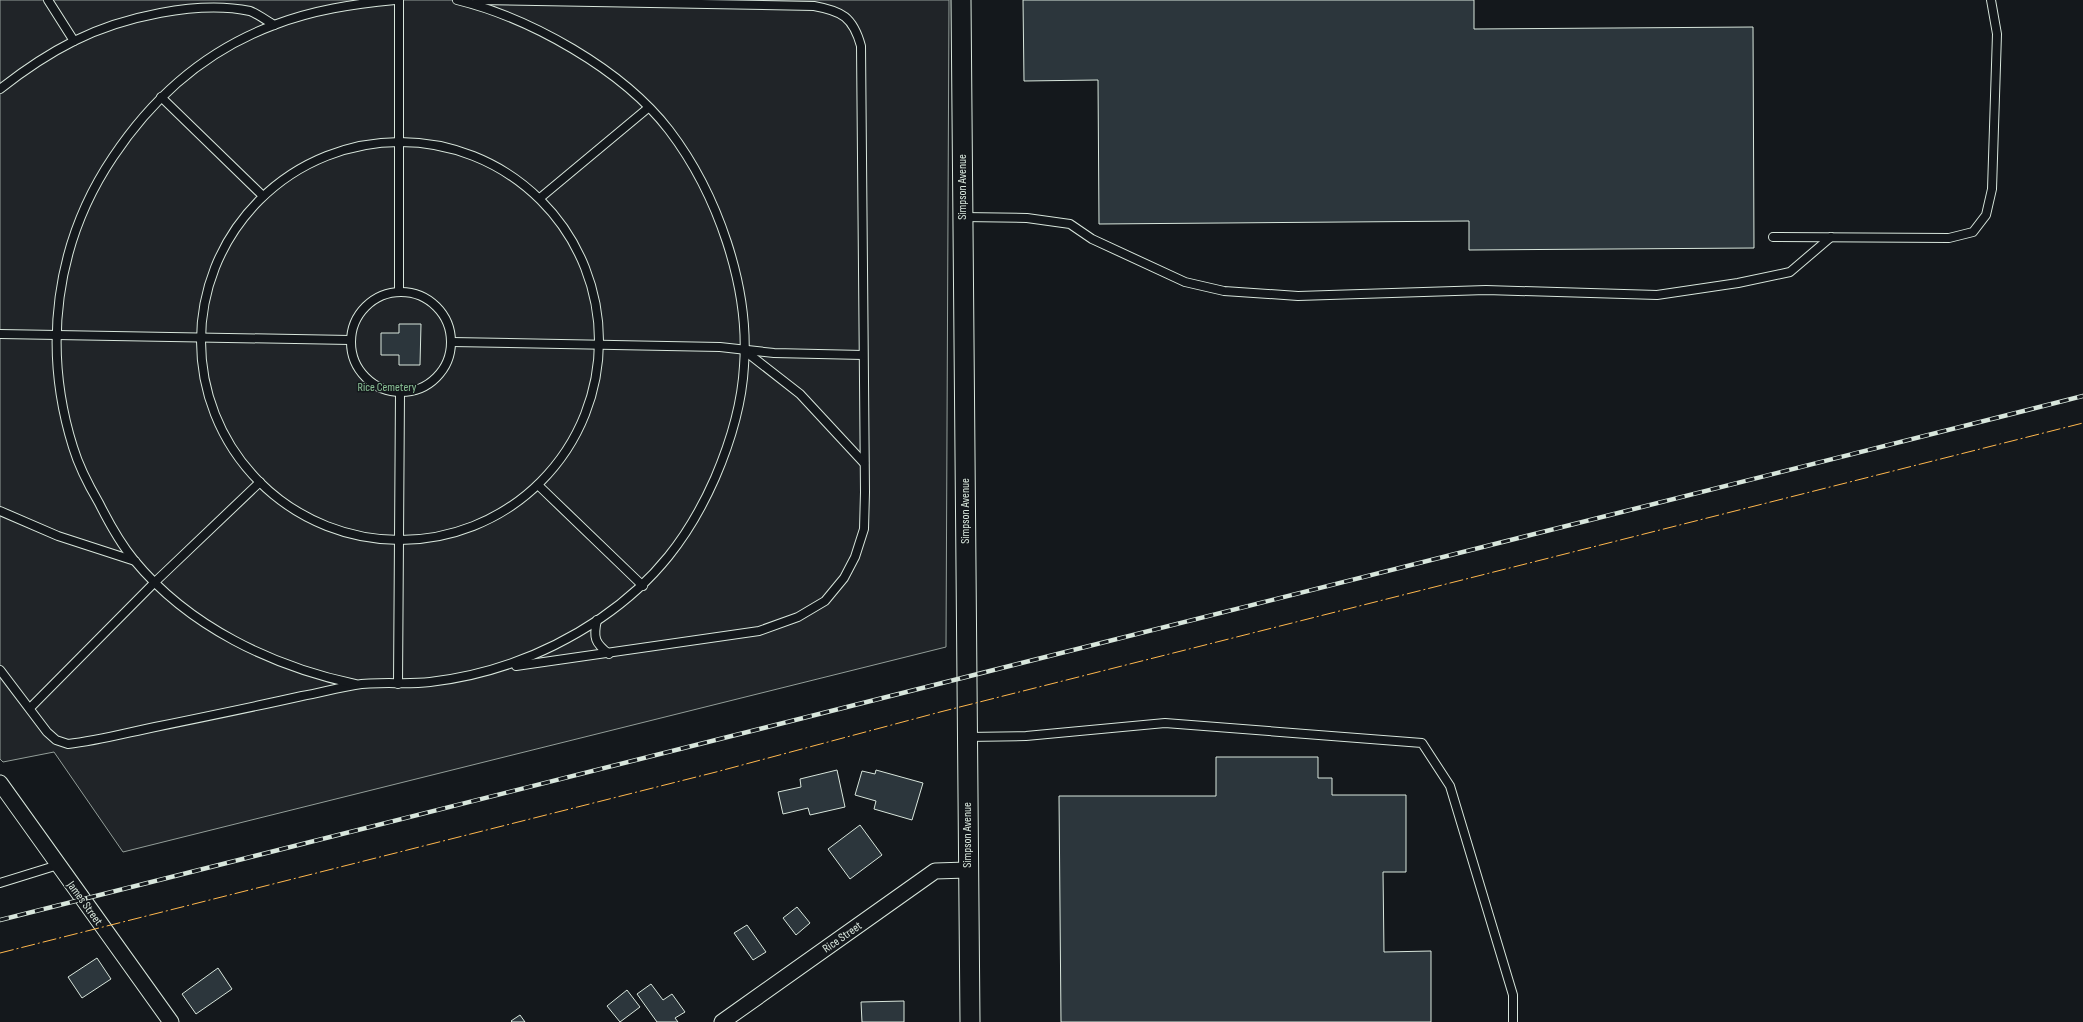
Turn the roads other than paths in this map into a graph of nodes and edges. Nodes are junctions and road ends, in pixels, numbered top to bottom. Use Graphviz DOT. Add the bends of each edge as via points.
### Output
graph roads {
  1 [pos="48,0"];
  2 [pos="394,0"];
  3 [pos="399,0"];
  4 [pos="457,0"];
  5 [pos="478,0"];
  6 [pos="960,0"];
  7 [pos="1991,0"];
  8 [pos="189,3"];
  9 [pos="274,25"];
  10 [pos="74,41"];
  11 [pos="0,89"];
  12 [pos="161,97"];
  13 [pos="648,108"];
  14 [pos="399,141"];
  15 [pos="263,196"];
  16 [pos="540,198"];
  17 [pos="962,217"];
  18 [pos="1773,237"];
  19 [pos="1831,237"];
  20 [pos="399,291"];
  21 [pos="0,334"];
  22 [pos="56,334"];
  23 [pos="201,338"];
  24 [pos="350,340"];
  25 [pos="452,342"];
  26 [pos="598,345"];
  27 [pos="745,350"];
  28 [pos="863,355"];
  29 [pos="400,393"];
  30 [pos="864,463"];
  31 [pos="260,482"];
  32 [pos="538,484"];
  33 [pos="0,511"];
  34 [pos="398,541"];
  35 [pos="135,561"];
  36 [pos="155,582"];
  37 [pos="643,586"];
  38 [pos="597,620"];
  39 [pos="610,654"];
  40 [pos="501,668"];
  41 [pos="0,670"];
  42 [pos="357,684"];
  43 [pos="398,684"];
  44 [pos="30,708"];
  45 [pos="967,737"];
  46 [pos="0,783"];
  47 [pos="58,865"];
  48 [pos="968,870"];
  49 [pos="0,883"];
  50 [pos="171,1022"];
  51 [pos="722,1022"];
  52 [pos="970,1022"];
  53 [pos="1513,1022"];
  1 -- 10 [label="lane"];
  2 -- 9 [label="lane" via="352,4"];
  3 -- 14 [label="lane"];
  4 -- 13 [label="lane" via="510,17 583,54"];
  5 -- 28 [label="lane" via="814,6 832,9 846,16 857,30 861,46"];
  6 -- 17 [label="street, Simpson Avenue"];
  7 -- 19 [label="lane" via="1997,34 1992,189 1986,215 1973,232 1949,238"];
  8 -- 9 [label="lane" via="226,6 252,12"];
  8 -- 10 [label="lane" via="128,20"];
  9 -- 12 [label="lane" via="241,40 200,64"];
  10 -- 11 [label="lane" via="25,70"];
  12 -- 15 [label="lane"];
  12 -- 22 [label="lane" via="126,138 103,172 86,204 72,242 61,284"];
  13 -- 16 [label="lane"];
  13 -- 27 [label="lane" via="668,129 690,162 723,230 735,267"];
  14 -- 15 [label="lane" via="364,144 336,152 302,166"];
  14 -- 16 [label="lane" via="442,146 471,156 520,181"];
  14 -- 20 [label="lane"];
  15 -- 23 [label="lane" via="246,215 218,265 207,296"];
  16 -- 26 [label="lane" via="564,228 583,262 591,283"];
  17 -- 19 [label="lane" via="1027,218 1070,224 1092,239 1185,282 1224,290 1298,296 1486,290 1657,295 1790,272"];
  17 -- 45 [label="street, Simpson Avenue"];
  18 -- 19 [label="lane"];
  20 -- 24 [label="lane" via="381,296 365,306 352,328"];
  20 -- 25 [label="lane" via="415,293 430,300 449,326"];
  21 -- 22 [label="lane"];
  22 -- 23 [label="lane"];
  22 -- 35 [label="lane" via="64,411 73,449 105,514"];
  23 -- 24 [label="lane"];
  23 -- 31 [label="lane" via="203,368 209,396 235,450"];
  24 -- 29 [label="lane" via="352,356 359,370 370,382 384,390"];
  25 -- 26 [label="lane"];
  25 -- 29 [label="lane" via="449,358 436,378 416,390"];
  26 -- 27 [label="lane" via="720,347"];
  26 -- 32 [label="lane" via="595,379 578,433 559,462"];
  27 -- 28 [label="lane"];
  27 -- 30 [label="lane" via="800,394"];
  27 -- 37 [label="lane" via="740,398 721,465 694,522"];
  28 -- 30 [label="lane"];
  29 -- 34 [label="lane"];
  30 -- 39 [label="lane" via="864,529 855,557 844,578 825,601 798,617 759,631"];
  31 -- 34 [label="lane" via="280,500 324,526 376,539"];
  31 -- 36 [label="lane"];
  32 -- 34 [label="lane" via="513,505 466,530"];
  32 -- 37 [label="lane"];
  33 -- 35 [label="lane" via="58,536"];
  34 -- 43 [label="lane"];
  35 -- 36 [label="lane"];
  36 -- 42 [label="lane" via="188,610 247,648 321,677"];
  36 -- 44 [label="lane"];
  37 -- 38 [label="lane"];
  38 -- 39 [label="lane" via="594,637 599,646"];
  38 -- 40 [label="lane" via="552,648"];
  39 -- 40 [label="lane"];
  40 -- 43 [label="lane" via="431,682"];
  41 -- 44 [label="lane"];
  42 -- 43 [label="lane"];
  42 -- 44 [label="lane" via="68,744 56,740 46,732"];
  45 -- 48 [label="street, Simpson Avenue"];
  45 -- 53 [label="lane" via="1026,736 1165,723 1422,743 1450,786 1513,995"];
  46 -- 47 [label="street, James Street"];
  47 -- 49 [label="lane"];
  47 -- 50 [label="street, James Street"];
  48 -- 51 [label="street, Rice Street" via="935,871"];
  48 -- 52 [label="street, Simpson Avenue"];
}
